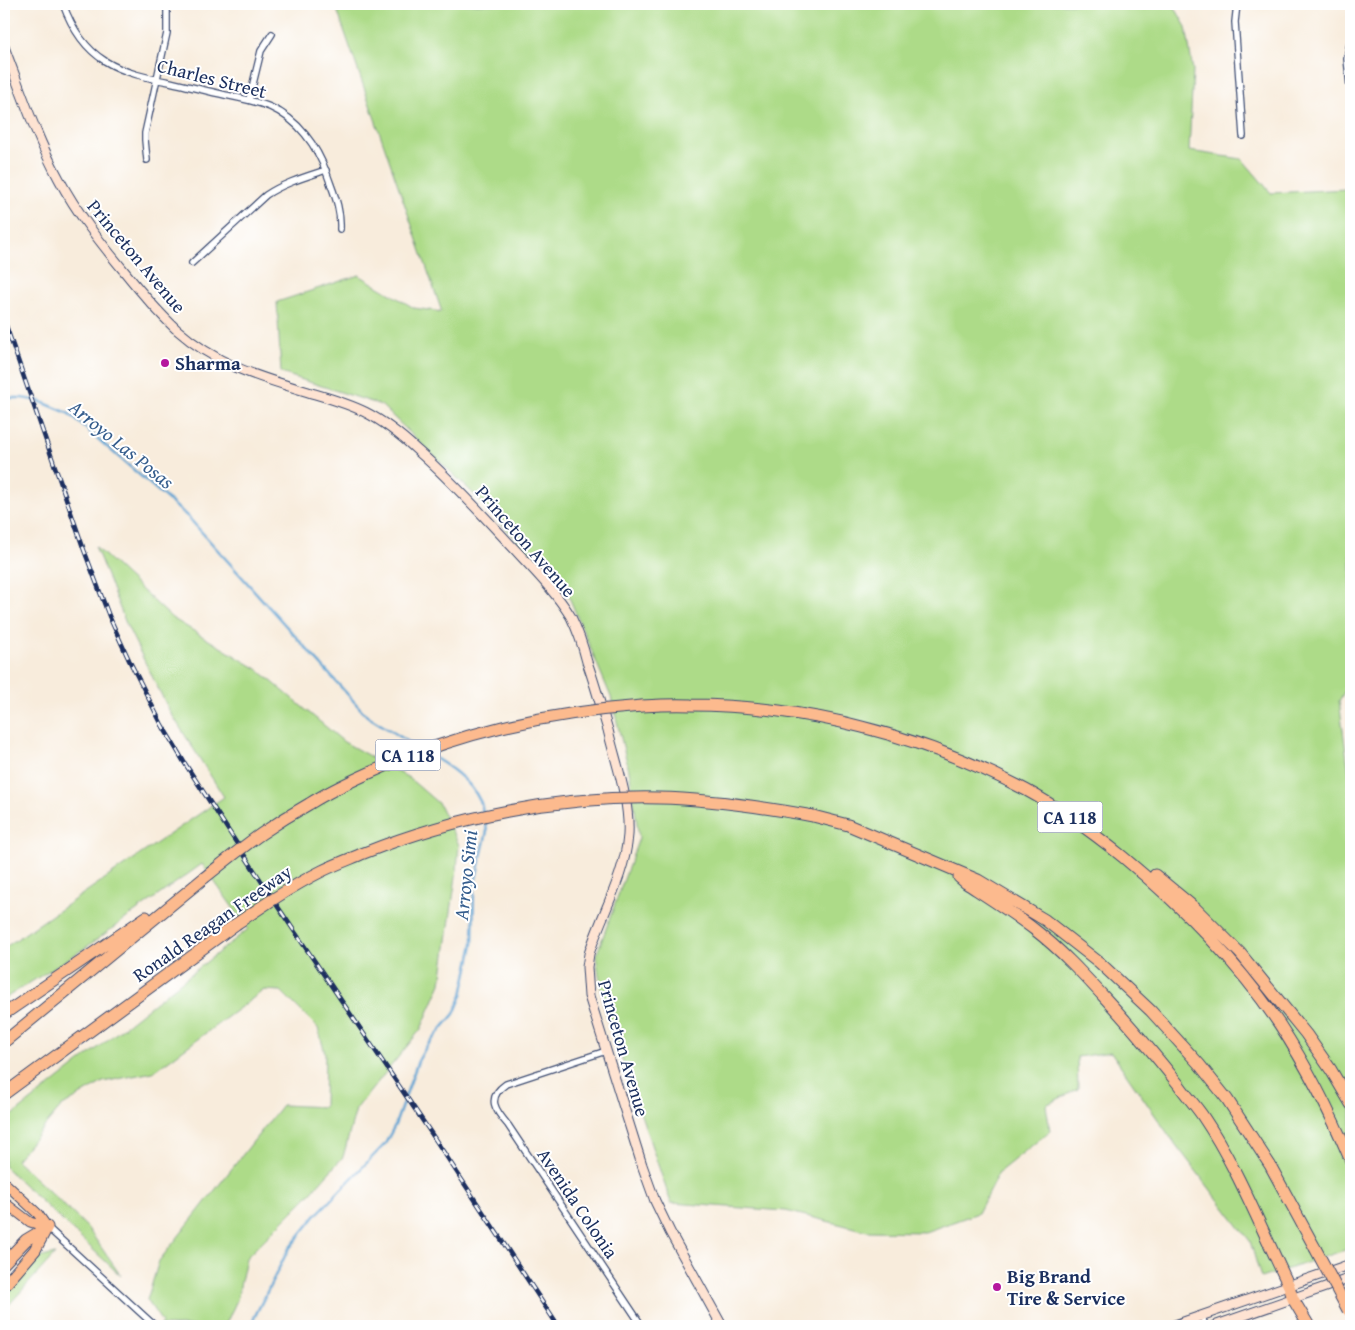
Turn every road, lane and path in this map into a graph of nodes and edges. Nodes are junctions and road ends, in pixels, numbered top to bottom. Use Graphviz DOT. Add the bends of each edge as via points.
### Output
graph roads {
  1 [pos="63,4"];
  2 [pos="166,4"];
  3 [pos="1237,4"];
  4 [pos="272,34"];
  5 [pos="1351,38"];
  6 [pos="4,47"];
  7 [pos="156,80"];
  8 [pos="1351,95"];
  9 [pos="249,100"];
  10 [pos="1243,136"];
  11 [pos="147,160"];
  12 [pos="326,170"];
  13 [pos="340,229"];
  14 [pos="192,263"];
  15 [pos="1088,828"];
  16 [pos="948,868"];
  17 [pos="204,878"];
  18 [pos="4,1014"];
  19 [pos="4,1042"];
  20 [pos="606,1051"];
  21 [pos="47,1062"];
  22 [pos="4,1094"];
  23 [pos="4,1102"];
  24 [pos="1351,1104"];
  25 [pos="1351,1161"];
  26 [pos="4,1182"];
  27 [pos="4,1202"];
  28 [pos="47,1227"];
  29 [pos="4,1263"];
  30 [pos="1351,1264"];
  31 [pos="1351,1278"];
  32 [pos="4,1286"];
  33 [pos="1289,1286"];
  34 [pos="1293,1299"];
  35 [pos="1350,1313"];
  36 [pos="1202,1316"];
  37 [pos="155,1326"];
  38 [pos="642,1326"];
  39 [pos="722,1326"];
  40 [pos="1172,1326"];
  41 [pos="1205,1326"];
  42 [pos="1214,1326"];
  43 [pos="1309,1326"];
  1 -- 7 [label="street, Charles Street" via="77,33 94,53 119,69"];
  2 -- 7 [label="street" via="167,33"];
  3 -- 10 [label="street" via="1235,22"];
  4 -- 9 [label="street" via="261,51"];
  5 -- 8 [label="street" via="1347,59"];
  6 -- 20 [label="street, Princeton Avenue" via="46,153 71,200 107,251 176,329 234,368 345,403 395,431 453,483 533,569 570,616 579,634 598,696 627,813 628,832 622,865 587,967 589,996"];
  7 -- 9 [label="street, Charles Street"];
  7 -- 11 [label="street" via="145,133"];
  9 -- 12 [label="street, Charles Street" via="288,117 314,146"];
  12 -- 13 [label="street, Charles Street" via="340,212"];
  12 -- 14 [label="street" via="266,195"];
  15 -- 17 [label="highway, CA 118, bridge" via="1028,791 989,772 860,726 736,707 642,706 536,718 414,753 342,785 311,803 261,834"];
  15 -- 24 [label="highway" via="1147,868 1196,909 1240,953 1306,1034"];
  15 -- 25 [label="highway, CA 118" via="1185,912 1250,984 1312,1078"];
  16 -- 21 [label="highway, Ronald Reagan Freeway, bridge" via="848,825 735,804 660,798 612,799 562,803 475,819 378,848 323,871 267,902"];
  16 -- 33 [label="highway" via="1014,914 1059,951 1145,1042 1202,1115 1247,1194"];
  16 -- 35 [label="highway, Ronald Reagan Freeway, bridge" via="978,880 1045,920 1100,963 1151,1011 1199,1064 1227,1099 1270,1165"];
  17 -- 18 [label="highway, CA 118"];
  17 -- 19 [label="highway"];
  20 -- 38 [label="street, Avenida Colonia" via="506,1084 494,1103"];
  20 -- 39 [label="street, Princeton Avenue" via="655,1201"];
  21 -- 22 [label="highway"];
  21 -- 23 [label="highway"];
  26 -- 28 [label="main road"];
  27 -- 28 [label="main road" via="30,1222"];
  28 -- 29 [label="highway" via="26,1240"];
  28 -- 32 [label="highway" via="35,1250"];
  28 -- 37 [label="street"];
  30 -- 33 [label="street"];
  31 -- 34 [label="street"];
  33 -- 34 [label="highway"];
  33 -- 36 [label="street"];
  34 -- 42 [label="street"];
  34 -- 43 [label="highway"];
  36 -- 40 [label="street"];
  36 -- 41 [label="street"];
}
